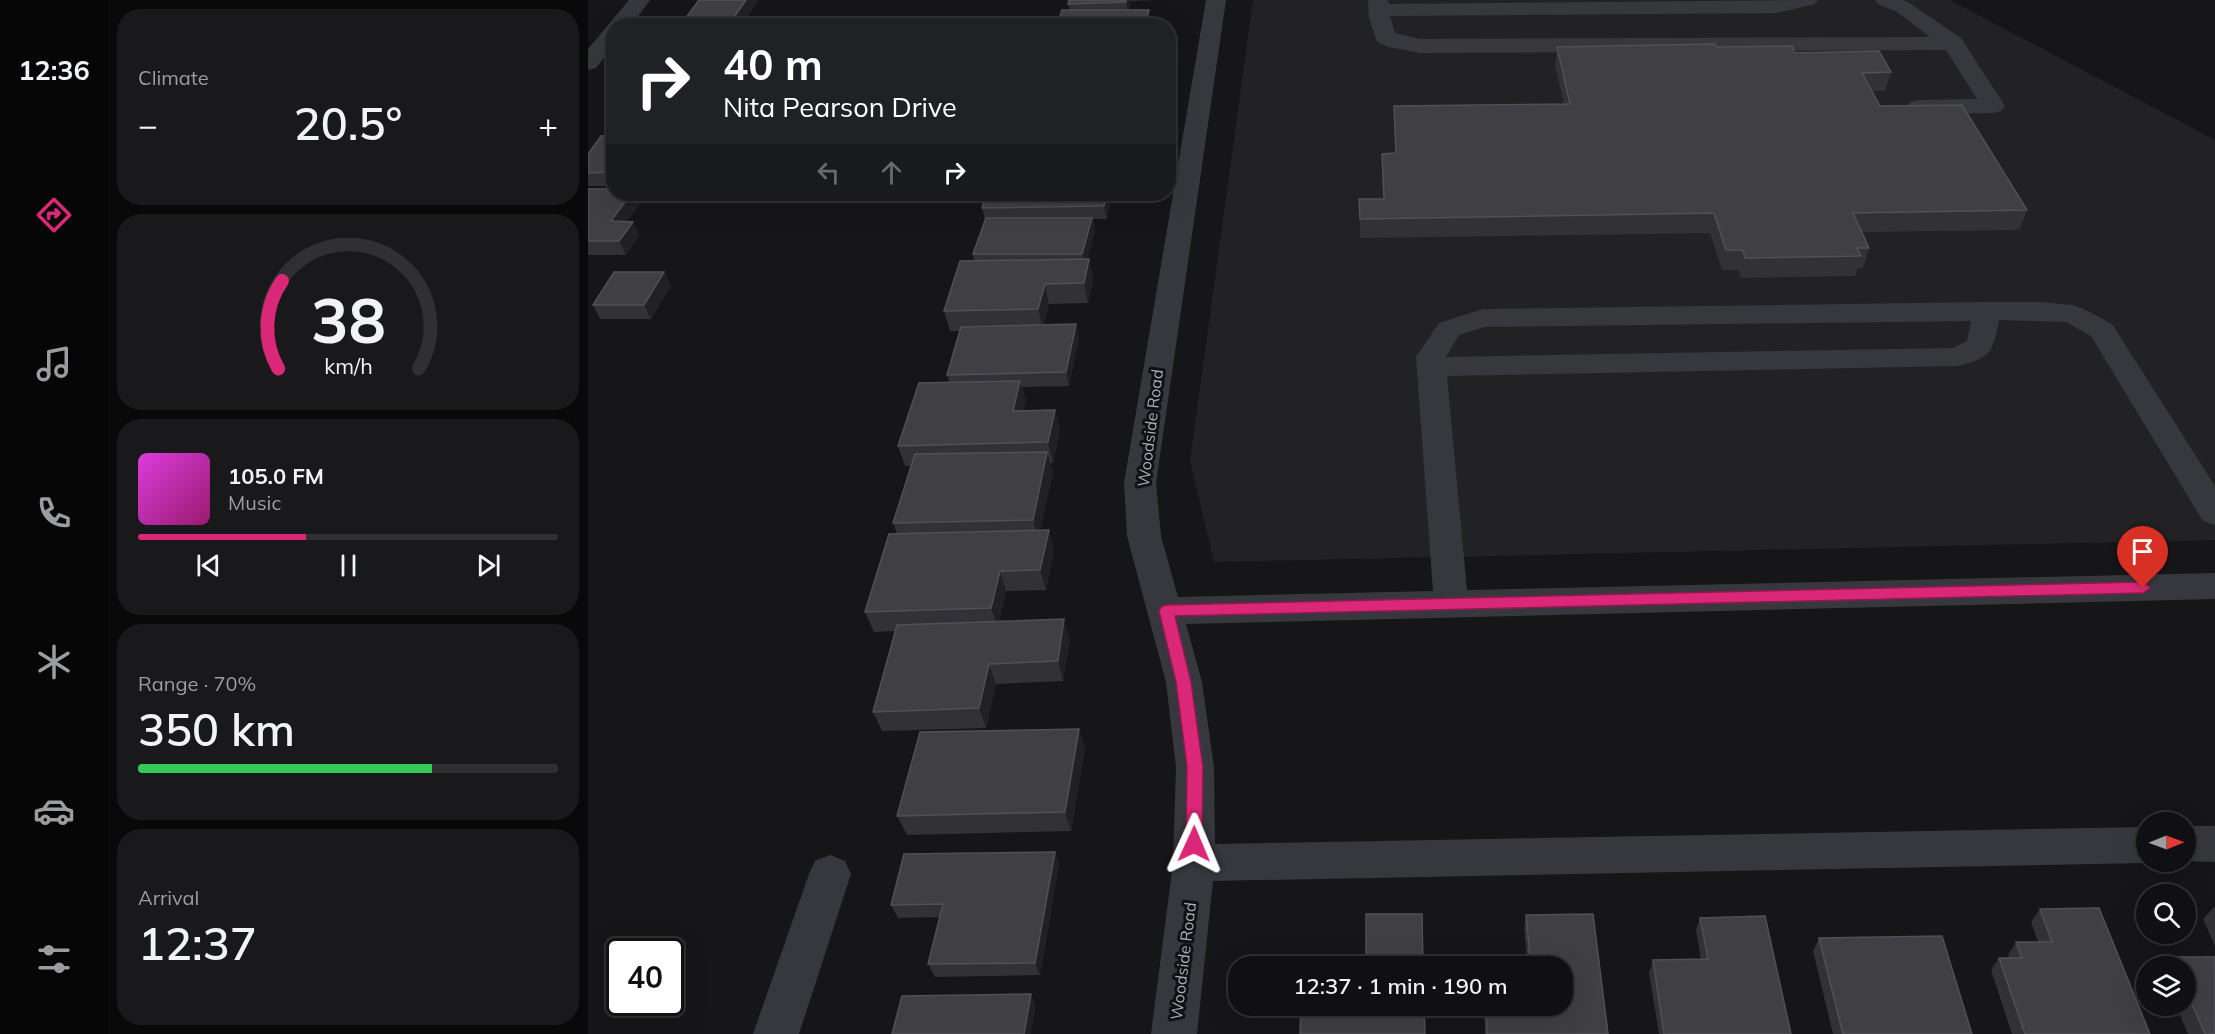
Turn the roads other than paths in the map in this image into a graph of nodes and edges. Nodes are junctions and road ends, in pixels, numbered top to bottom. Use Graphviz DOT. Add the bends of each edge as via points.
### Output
graph roads {
  1 [pos="640,0"];
  2 [pos="1216,0"];
  3 [pos="1808,0"];
  4 [pos="1885,0"];
  5 [pos="1379,5"];
  6 [pos="625,18"];
  7 [pos="606,42"];
  8 [pos="1953,43"];
  9 [pos="588,63"];
  10 [pos="1892,108"];
  11 [pos="1987,311"];
  12 [pos="1432,366"];
  13 [pos="2215,513"];
  14 [pos="2215,586"];
  15 [pos="1450,604"];
  16 [pos="1166,611"];
  17 [pos="2196,844"];
  18 [pos="2215,844"];
  19 [pos="2136,845"];
  20 [pos="1194,863"];
  21 [pos="830,874"];
  22 [pos="776,1034"];
  23 [pos="1174,1034"];
  1 -- 6 [label="street"];
  2 -- 16 [label="street, Woodside Road" via="1140,483 1144,536"];
  3 -- 5 [label="street" via="1777,7"];
  4 -- 8 [label="street" via="1904,8"];
  5 -- 8 [label="street" via="1385,37 1420,46"];
  7 -- 9 [label="street"];
  8 -- 10 [label="street" via="1993,106"];
  11 -- 12 [label="street" via="1484,318 1449,328 1431,357"];
  11 -- 12 [label="street" via="1980,346 1958,357"];
  11 -- 13 [label="street" via="2072,314 2102,330"];
  12 -- 15 [label="street"];
  14 -- 15 [label="street"];
  15 -- 16 [label="street"];
  16 -- 20 [label="street, Woodside Road" via="1184,682 1195,767"];
  17 -- 18 [label="street"];
  19 -- 20 [label="street"];
  20 -- 23 [label="street, Woodside Road"];
  21 -- 22 [label="street"];
}
